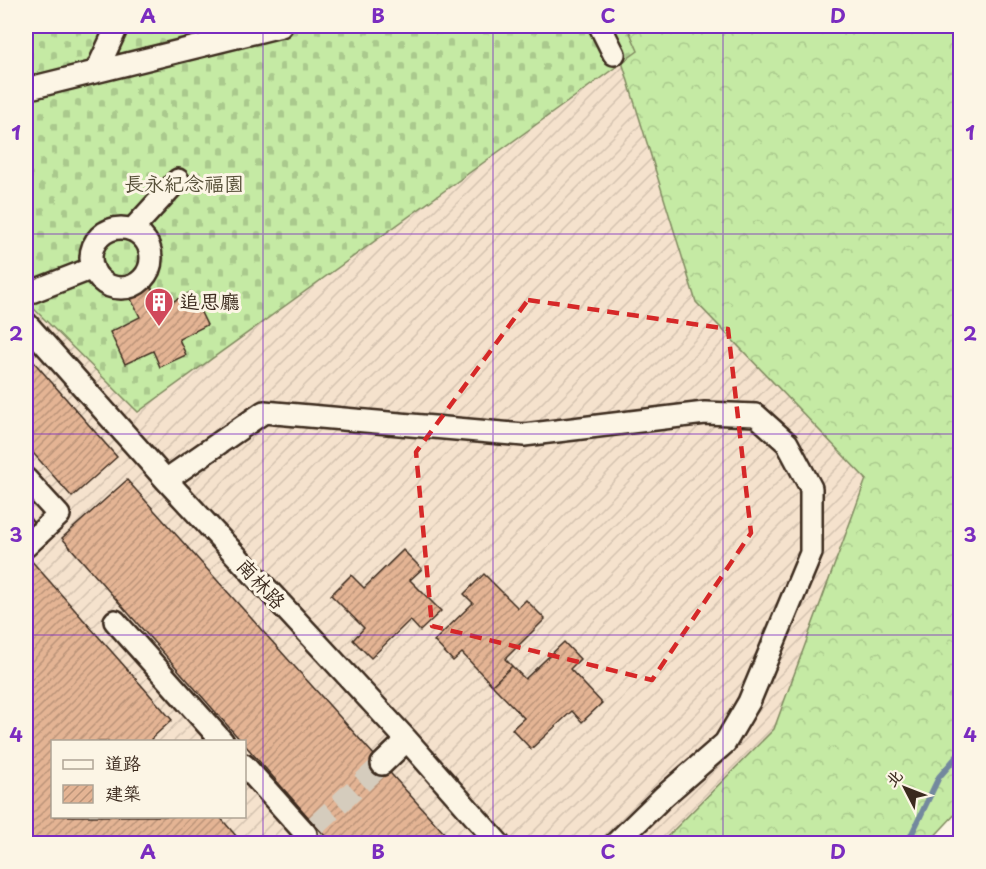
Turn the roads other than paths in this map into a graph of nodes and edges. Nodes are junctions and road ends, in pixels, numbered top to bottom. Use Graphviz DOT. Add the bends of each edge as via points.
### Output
graph roads {
  1 [pos="116,26"];
  2 [pos="281,26"];
  3 [pos="600,26"];
  4 [pos="614,54"];
  5 [pos="97,70"];
  6 [pos="26,88"];
  7 [pos="178,180"];
  8 [pos="132,230"];
  9 [pos="93,268"];
  10 [pos="26,294"];
  11 [pos="26,323"];
  12 [pos="26,479"];
  13 [pos="166,480"];
  14 [pos="26,546"];
  15 [pos="115,621"];
  16 [pos="222,740"];
  17 [pos="407,740"];
  18 [pos="382,764"];
  19 [pos="246,767"];
  20 [pos="306,834"];
  21 [pos="499,843"];
  22 [pos="615,843"];
  1 -- 5 [label="street"];
  2 -- 5 [label="street"];
  3 -- 4 [label="street"];
  5 -- 6 [label="street"];
  7 -- 8 [label="street"];
  8 -- 9 [label="street" via="122,228 104,233 92,249"];
  8 -- 9 [label="street" via="147,241 151,251 152,261 143,279 135,285 115,288 105,284"];
  9 -- 10 [label="street"];
  11 -- 13 [label="street, 南林路"];
  12 -- 14 [label="street" via="59,515"];
  13 -- 17 [label="street, 南林路"];
  13 -- 22 [label="street" via="264,412 524,435 705,413 756,415 786,443 811,488 811,553 749,702 725,743"];
  15 -- 16 [label="street"];
  17 -- 18 [label="street"];
  17 -- 21 [label="street, 南林路"];
  19 -- 20 [label="street"];
}
